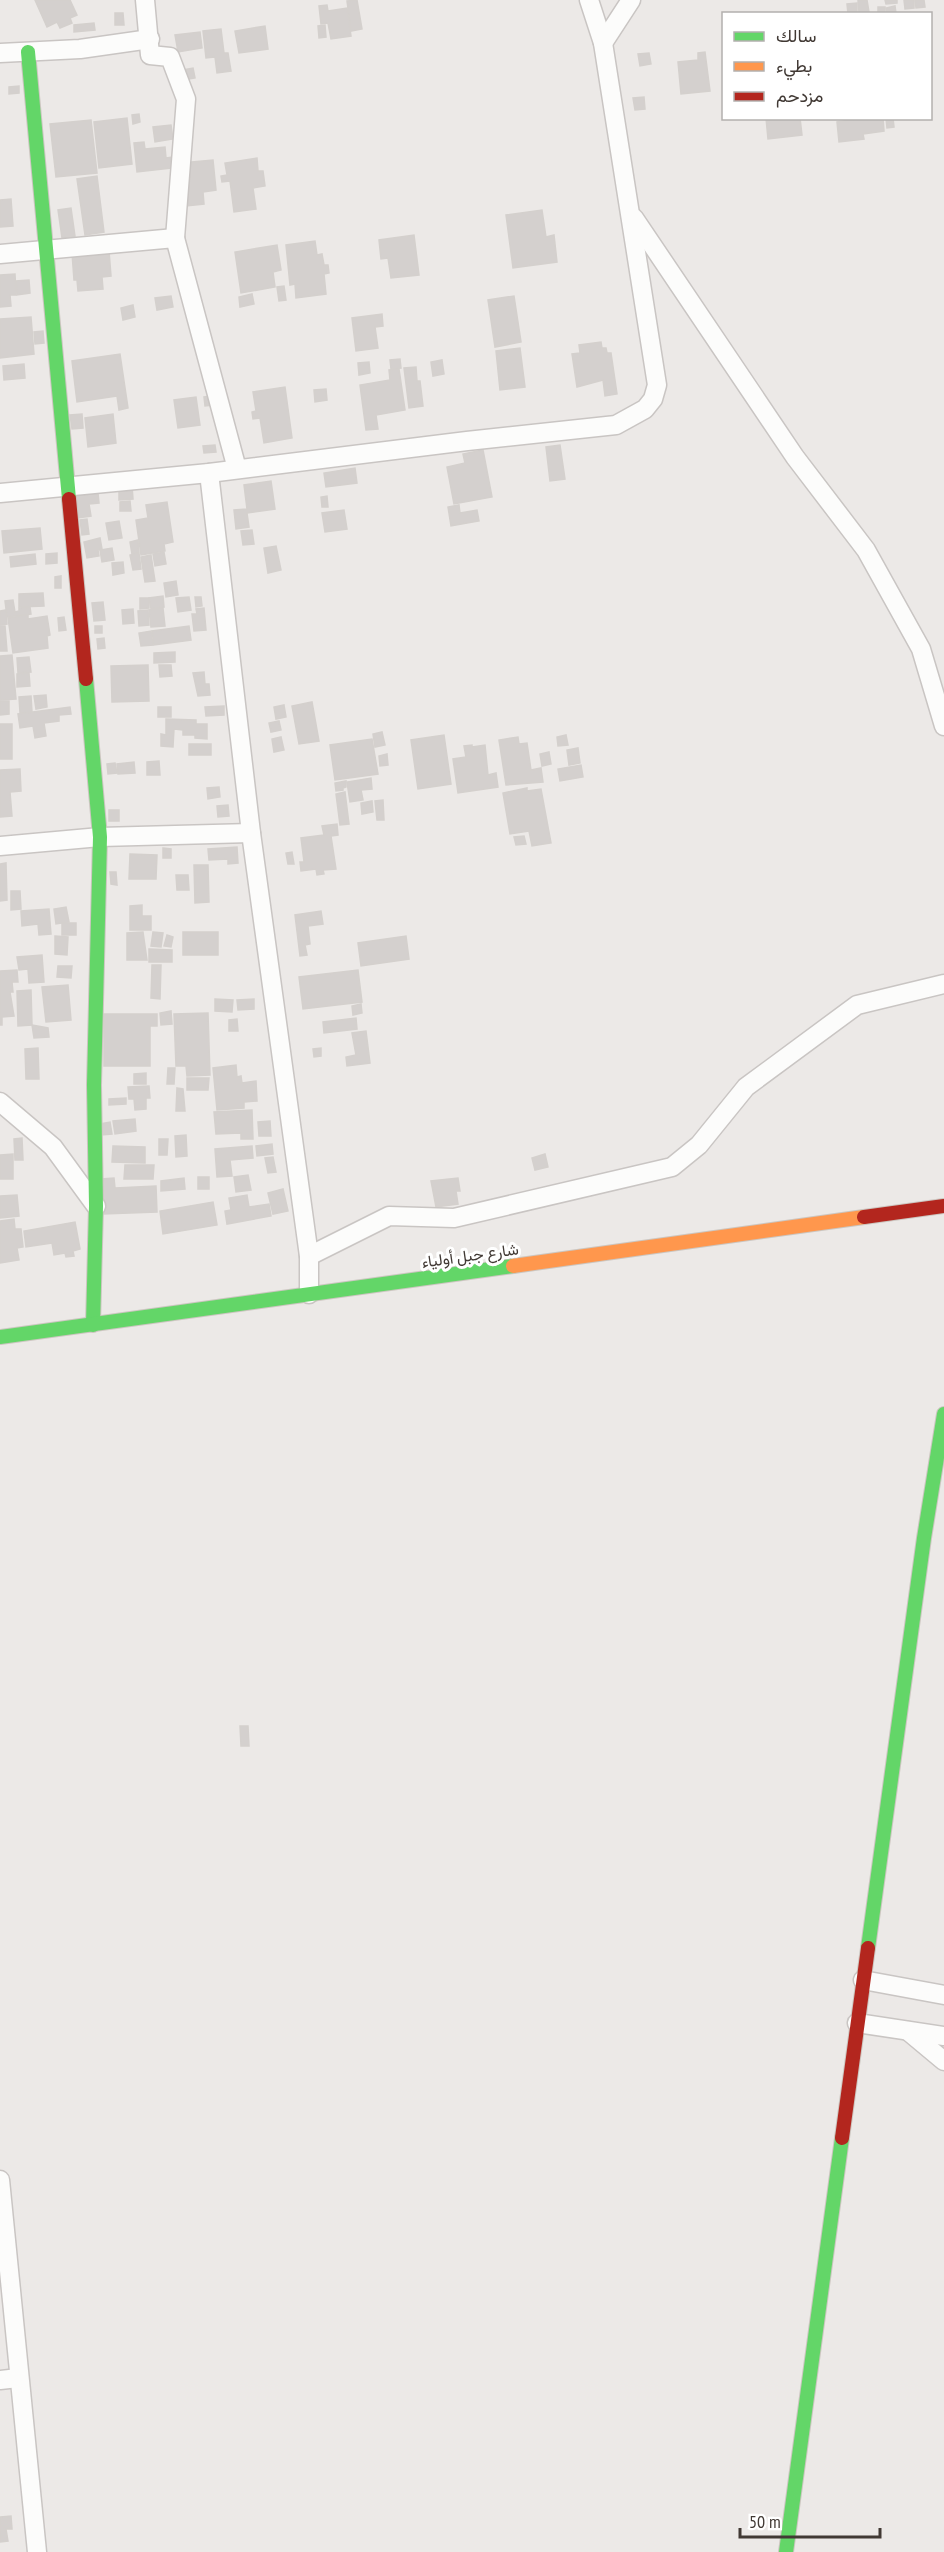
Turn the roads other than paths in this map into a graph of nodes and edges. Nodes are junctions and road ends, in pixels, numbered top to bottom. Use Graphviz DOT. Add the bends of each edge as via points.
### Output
graph roads {
  1 [pos="145,0"];
  2 [pos="589,0"];
  3 [pos="631,0"];
  4 [pos="150,39"];
  5 [pos="603,43"];
  6 [pos="28,52"];
  7 [pos="0,53"];
  8 [pos="631,214"];
  9 [pos="175,238"];
  10 [pos="46,251"];
  11 [pos="0,254"];
  12 [pos="237,469"];
  13 [pos="209,473"];
  14 [pos="68,486"];
  15 [pos="0,493"];
  16 [pos="944,726"];
  17 [pos="251,833"];
  18 [pos="100,837"];
  19 [pos="0,846"];
  20 [pos="944,984"];
  21 [pos="0,1102"];
  22 [pos="96,1206"];
  23 [pos="944,1206"];
  24 [pos="309,1256"];
  25 [pos="309,1294"];
  26 [pos="93,1325"];
  27 [pos="0,1337"];
  28 [pos="944,1414"];
  29 [pos="863,1980"];
  30 [pos="944,1995"];
  31 [pos="857,2023"];
  32 [pos="906,2029"];
  33 [pos="944,2036"];
  34 [pos="944,2061"];
  35 [pos="0,2180"];
  36 [pos="9,2379"];
  37 [pos="37,2552"];
  38 [pos="786,2552"];
  1 -- 4 [label="street"];
  2 -- 5 [label="street"];
  3 -- 5 [label="street"];
  4 -- 6 [label="street"];
  4 -- 9 [label="street" via="150,55 170,57 186,99"];
  5 -- 8 [label="street"];
  6 -- 7 [label="street"];
  6 -- 10 [label="main road"];
  8 -- 12 [label="street" via="657,385 653,399 633,417 616,425"];
  8 -- 16 [label="street" via="795,457 866,550 921,649"];
  9 -- 10 [label="street"];
  9 -- 12 [label="street"];
  10 -- 11 [label="street"];
  10 -- 14 [label="main road"];
  12 -- 13 [label="street"];
  13 -- 14 [label="street"];
  13 -- 17 [label="street"];
  14 -- 15 [label="street"];
  14 -- 18 [label="main road"];
  17 -- 18 [label="street"];
  17 -- 24 [label="street"];
  18 -- 19 [label="street"];
  18 -- 22 [label="main road" via="93,1086"];
  20 -- 24 [label="street" via="857,1005 746,1087 699,1145 672,1167 454,1218 389,1216"];
  21 -- 22 [label="street" via="53,1147"];
  22 -- 26 [label="main road"];
  23 -- 25 [label="main road, شارع جبل أولياء"];
  24 -- 25 [label="street"];
  25 -- 26 [label="main road, شارع جبل أولياء"];
  26 -- 27 [label="main road, شارع جبل أولياء"];
  28 -- 29 [label="main road"];
  29 -- 30 [label="street"];
  29 -- 31 [label="main road"];
  31 -- 32 [label="street"];
  31 -- 38 [label="main road"];
  32 -- 33 [label="street"];
  32 -- 34 [label="street"];
  35 -- 36 [label="street"];
  36 -- 37 [label="street"];
}
